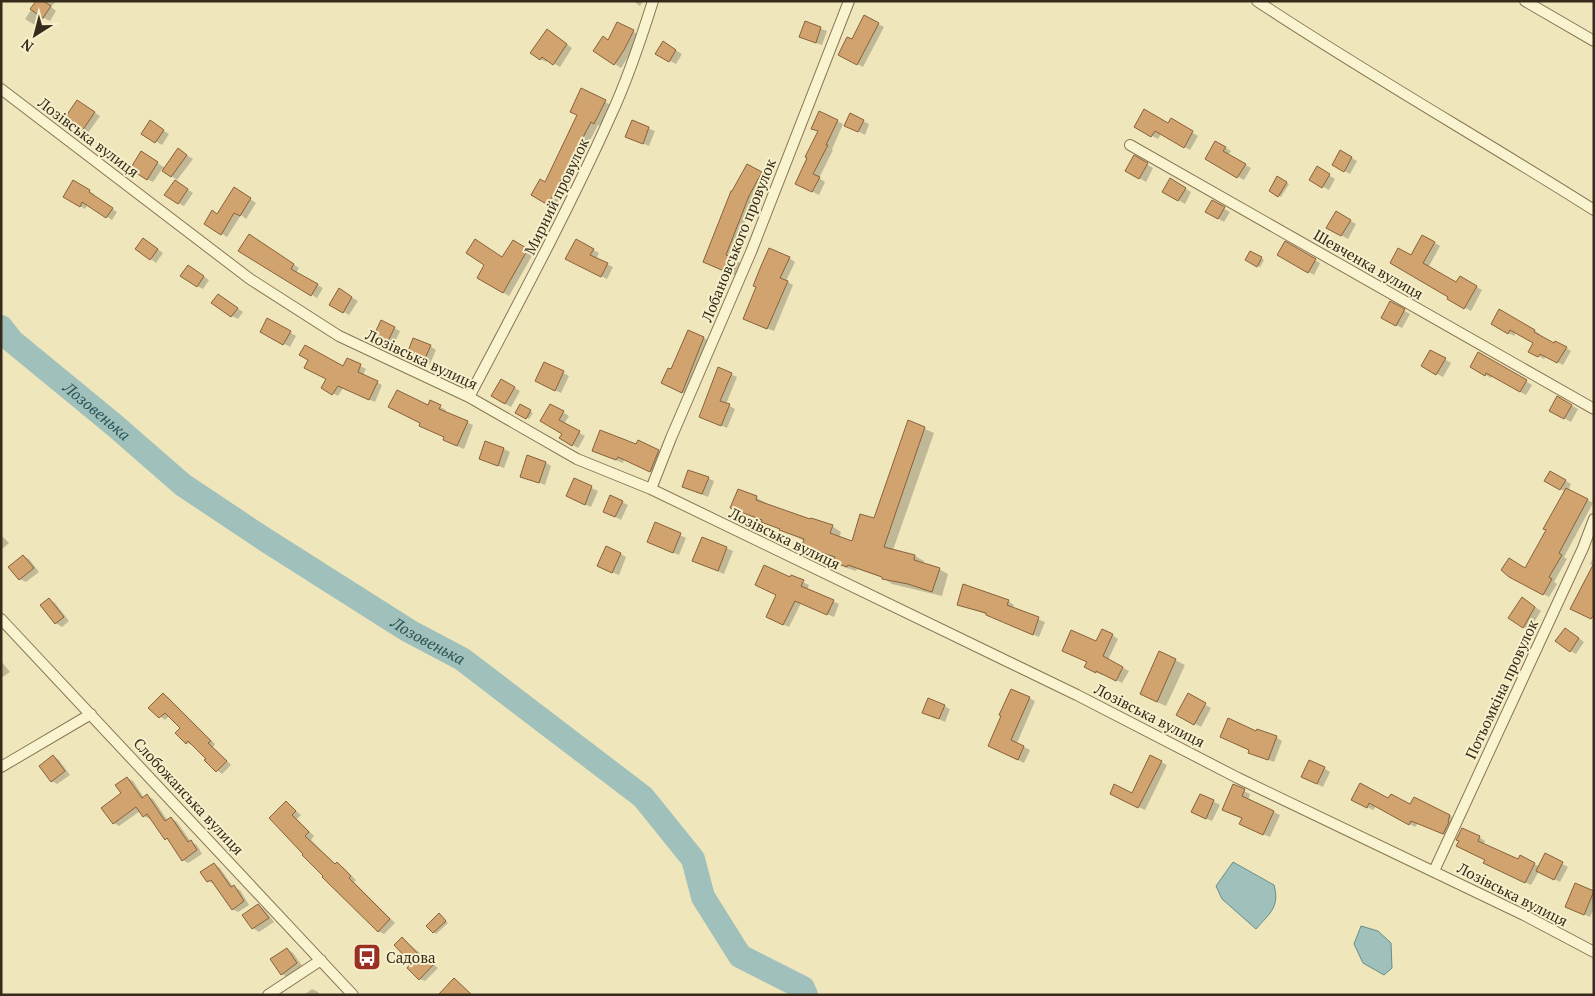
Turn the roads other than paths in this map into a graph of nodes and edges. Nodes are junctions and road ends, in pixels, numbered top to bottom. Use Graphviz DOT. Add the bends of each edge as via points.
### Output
graph roads {
  1 [pos="653,1"];
  2 [pos="849,1"];
  3 [pos="1257,1"];
  4 [pos="1525,1"];
  5 [pos="1594,41"];
  6 [pos="1,89"];
  7 [pos="1130,145"];
  8 [pos="1594,210"];
  9 [pos="469,397"];
  10 [pos="1594,409"];
  11 [pos="651,489"];
  12 [pos="1594,519"];
  13 [pos="1,619"];
  14 [pos="92,714"];
  15 [pos="1,767"];
  16 [pos="1434,871"];
  17 [pos="1594,952"];
  18 [pos="321,960"];
  19 [pos="268,995"];
  20 [pos="354,995"];
  1 -- 9 [label="street, Мирний провулок" via="612,114 535,273"];
  2 -- 11 [label="street, Лобановського провулок" via="751,252"];
  3 -- 8 [label="street"];
  4 -- 5 [label="street"];
  6 -- 9 [label="street, Лозівська вулиця" via="250,279 339,336"];
  7 -- 10 [label="street, Шевченка вулиця"];
  9 -- 11 [label="street, Лозівська вулиця" via="576,459"];
  11 -- 16 [label="street, Лозівська вулиця" via="1077,694 1238,778"];
  12 -- 16 [label="street, Потьомкіна провулок"];
  13 -- 14 [label="street, Слобожанська вулиця"];
  14 -- 15 [label="street"];
  14 -- 18 [label="street, Слобожанська вулиця"];
  16 -- 17 [label="street, Лозівська вулиця"];
  18 -- 19 [label="street"];
  18 -- 20 [label="street, Слобожанська вулиця"];
}
